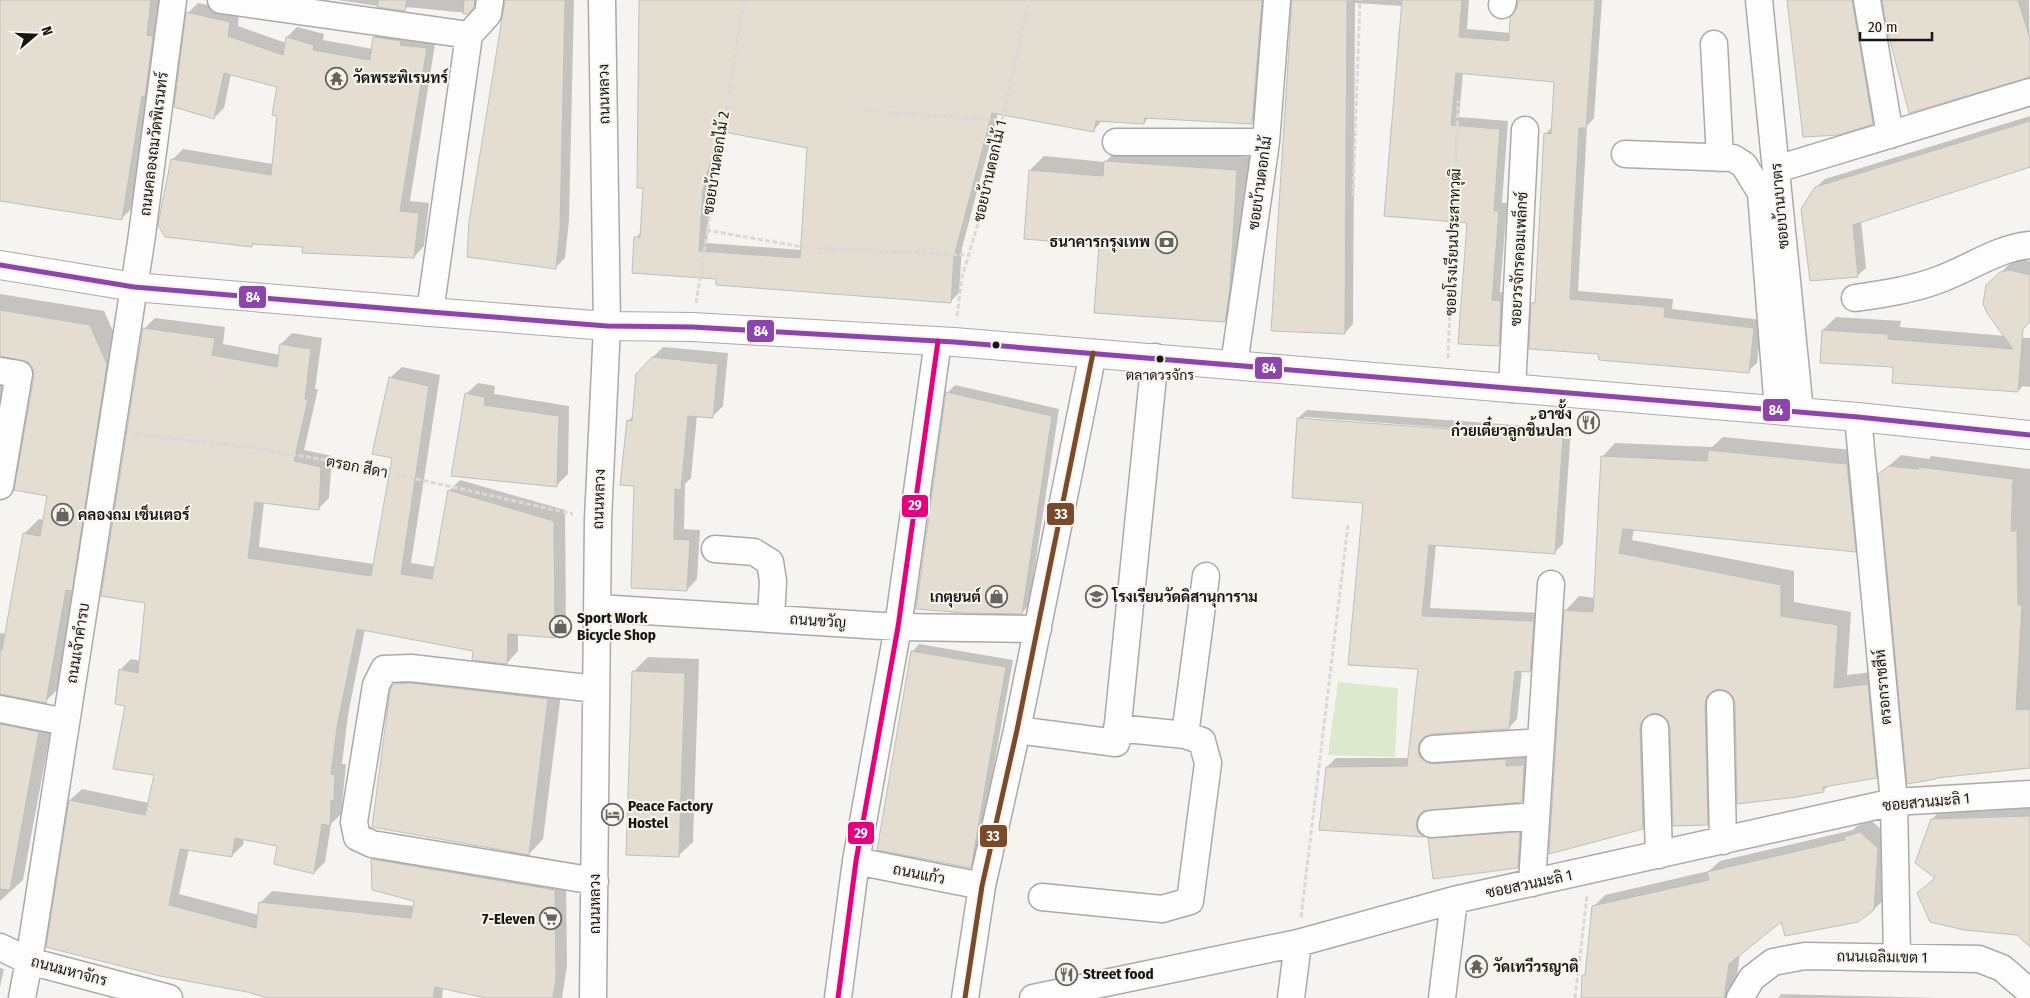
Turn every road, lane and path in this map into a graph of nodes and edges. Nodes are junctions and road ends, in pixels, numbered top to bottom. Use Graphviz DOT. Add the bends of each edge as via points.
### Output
graph roads {
  1 [pos="173,0"];
  2 [pos="221,0"];
  3 [pos="490,0"];
  4 [pos="602,0"];
  5 [pos="744,0"];
  6 [pos="1030,0"];
  7 [pos="1277,0"];
  8 [pos="1360,0"];
  9 [pos="1759,0"];
  10 [pos="1866,0"];
  11 [pos="284,5"];
  12 [pos="469,35"];
  13 [pos="1714,44"];
  14 [pos="2030,92"];
  15 [pos="1458,101"];
  16 [pos="866,111"];
  17 [pos="1002,120"];
  18 [pos="1525,130"];
  19 [pos="1890,135"];
  20 [pos="1116,142"];
  21 [pos="1266,142"];
  22 [pos="1624,154"];
  23 [pos="1720,158"];
  24 [pos="1777,169"];
  25 [pos="1353,196"];
  26 [pos="706,230"];
  27 [pos="2030,245"];
  28 [pos="968,255"];
  29 [pos="0,265"];
  30 [pos="134,287"];
  31 [pos="1855,298"];
  32 [pos="430,312"];
  33 [pos="607,326"];
  34 [pos="692,327"];
  35 [pos="946,341"];
  36 [pos="1094,353"];
  37 [pos="1155,357"];
  38 [pos="1234,366"];
  39 [pos="0,371"];
  40 [pos="1447,384"];
  41 [pos="1512,389"];
  42 [pos="1789,411"];
  43 [pos="1858,417"];
  44 [pos="112,431"];
  45 [pos="2030,436"];
  46 [pos="0,486"];
  47 [pos="598,520"];
  48 [pos="1348,525"];
  49 [pos="715,549"];
  50 [pos="1206,576"];
  51 [pos="1551,584"];
  52 [pos="598,608"];
  53 [pos="771,618"];
  54 [pos="898,627"];
  55 [pos="1038,629"];
  56 [pos="596,689"];
  57 [pos="1720,704"];
  58 [pos="0,709"];
  59 [pos="66,722"];
  60 [pos="1117,728"];
  61 [pos="1654,728"];
  62 [pos="1017,730"];
  63 [pos="1185,735"];
  64 [pos="1540,742"];
  65 [pos="1433,749"];
  66 [pos="2030,794"];
  67 [pos="1894,802"];
  68 [pos="1535,816"];
  69 [pos="1430,824"];
  70 [pos="1723,841"];
  71 [pos="1659,855"];
  72 [pos="856,861"];
  73 [pos="1590,870"];
  74 [pos="595,881"];
  75 [pos="1532,883"];
  76 [pos="982,886"];
  77 [pos="1042,897"];
  78 [pos="1454,900"];
  79 [pos="1298,943"];
  80 [pos="0,947"];
  81 [pos="1897,957"];
  82 [pos="29,961"];
  83 [pos="2030,992"];
  84 [pos="1050,996"];
  85 [pos="22,998"];
  86 [pos="170,998"];
  87 [pos="594,998"];
  88 [pos="838,998"];
  89 [pos="965,998"];
  90 [pos="1291,998"];
  91 [pos="1442,998"];
  92 [pos="1574,998"];
  93 [pos="1740,998"];
  1 -- 30 [label="street, ถนนคลองถมวัดพิเรนทร์"];
  2 -- 11 [label="street"];
  3 -- 12 [label="street" via="488,14"];
  4 -- 33 [label="street, ถนนหลวง"];
  5 -- 26 [label="path, ซอยบ้านดอกไม้ 2"];
  6 -- 17 [label="path, ซอยบ้านดอกไม้ 1"];
  7 -- 21 [label="street, ซอยบ้านดอกไม้"];
  8 -- 25 [label="path"];
  9 -- 24 [label="street, ซอยบ้านบาตร"];
  10 -- 19 [label="street"];
  11 -- 12 [label="street"];
  12 -- 32 [label="street"];
  13 -- 23 [label="street"];
  14 -- 19 [label="street"];
  15 -- 40 [label="path, ซอยโรงเรียนประสาทวุฒิ"];
  16 -- 17 [label="path"];
  17 -- 28 [label="path, ซอยบ้านดอกไม้ 1" via="982,210"];
  18 -- 41 [label="street, ซอยวรจักรคอมเพล็กซ์"];
  19 -- 24 [label="street"];
  20 -- 21 [label="street"];
  21 -- 38 [label="street, ซอยบ้านดอกไม้"];
  22 -- 23 [label="street"];
  23 -- 42 [label="street" via="1733,158 1744,164 1761,193"];
  24 -- 42 [label="street, ซอยบ้านบาตร"];
  26 -- 28 [label="path" via="809,248"];
  26 -- 34 [label="path, ซอยบ้านดอกไม้ 2"];
  27 -- 31 [label="street" via="2013,247 1937,281"];
  28 -- 35 [label="path, ซอยบ้านดอกไม้ 1"];
  29 -- 30 [label="main road"];
  30 -- 32 [label="main road"];
  30 -- 44 [label="street, ถนนเจ้าคำรบ"];
  32 -- 33 [label="main road"];
  33 -- 34 [label="main road"];
  33 -- 47 [label="street, ถนนหลวง"];
  34 -- 35 [label="main road"];
  35 -- 36 [label="main road"];
  35 -- 54 [label="street"];
  36 -- 37 [label="main road"];
  36 -- 55 [label="street"];
  37 -- 38 [label="main road"];
  37 -- 60 [label="street"];
  38 -- 40 [label="main road"];
  39 -- 46 [label="street" via="19,374"];
  40 -- 41 [label="main road"];
  41 -- 42 [label="main road"];
  42 -- 43 [label="main road"];
  43 -- 45 [label="main road"];
  43 -- 67 [label="street, ตรอกราชสีห์"];
  44 -- 47 [label="path, ตรอก สีดา" via="256,448 354,465"];
  44 -- 59 [label="street, ถนนเจ้าคำรบ"];
  47 -- 52 [label="street, ถนนหลวง"];
  48 -- 79 [label="path"];
  49 -- 53 [label="street" via="754,552 770,562 774,582"];
  50 -- 63 [label="street"];
  51 -- 64 [label="street"];
  52 -- 53 [label="street, ถนนขวัญ"];
  52 -- 56 [label="street, ถนนหลวง"];
  53 -- 54 [label="street, ถนนขวัญ"];
  54 -- 55 [label="street, ถนนขวัญ"];
  54 -- 72 [label="street"];
  55 -- 62 [label="street"];
  56 -- 74 [label="street, ถนนหลวง"];
  56 -- 74 [label="street" via="411,668 384,669 376,685 354,822 357,837 372,844"];
  57 -- 70 [label="street"];
  58 -- 59 [label="street"];
  59 -- 82 [label="street, ถนนเจ้าคำรบ"];
  60 -- 62 [label="street" via="1116,744"];
  60 -- 63 [label="street"];
  61 -- 71 [label="street"];
  62 -- 76 [label="street"];
  63 -- 77 [label="street" via="1202,741 1208,763 1190,902 1162,909"];
  64 -- 65 [label="street"];
  64 -- 68 [label="street"];
  66 -- 67 [label="street, ซอยสวนมะลิ 1"];
  67 -- 70 [label="street, ซอยสวนมะลิ 1"];
  67 -- 81 [label="street, ตรอกราชสีห์"];
  68 -- 69 [label="street"];
  68 -- 75 [label="street"];
  70 -- 71 [label="street, ซอยสวนมะลิ 1"];
  71 -- 73 [label="street, ซอยสวนมะลิ 1"];
  72 -- 76 [label="street, ถนนแก้ว"];
  72 -- 88 [label="street"];
  73 -- 75 [label="street, ซอยสวนมะลิ 1"];
  73 -- 92 [label="path"];
  74 -- 87 [label="street, ถนนหลวง"];
  75 -- 78 [label="street, ซอยสวนมะลิ 1"];
  76 -- 89 [label="street"];
  78 -- 79 [label="street, ซอยสวนมะลิ 1"];
  78 -- 91 [label="street"];
  79 -- 84 [label="street, ซอยสวนมะลิ 1"];
  79 -- 90 [label="street"];
  80 -- 82 [label="street, ถนนมหาจักร"];
  81 -- 83 [label="street, ถนนเฉลิมเขต 1" via="1979,959 2002,968"];
  81 -- 93 [label="street, ถนนเฉลิมเขต 1" via="1804,956 1773,962 1752,978"];
  82 -- 85 [label="street, ถนนเจ้าคำรบ"];
  82 -- 86 [label="street, ถนนมหาจักร"];
}
